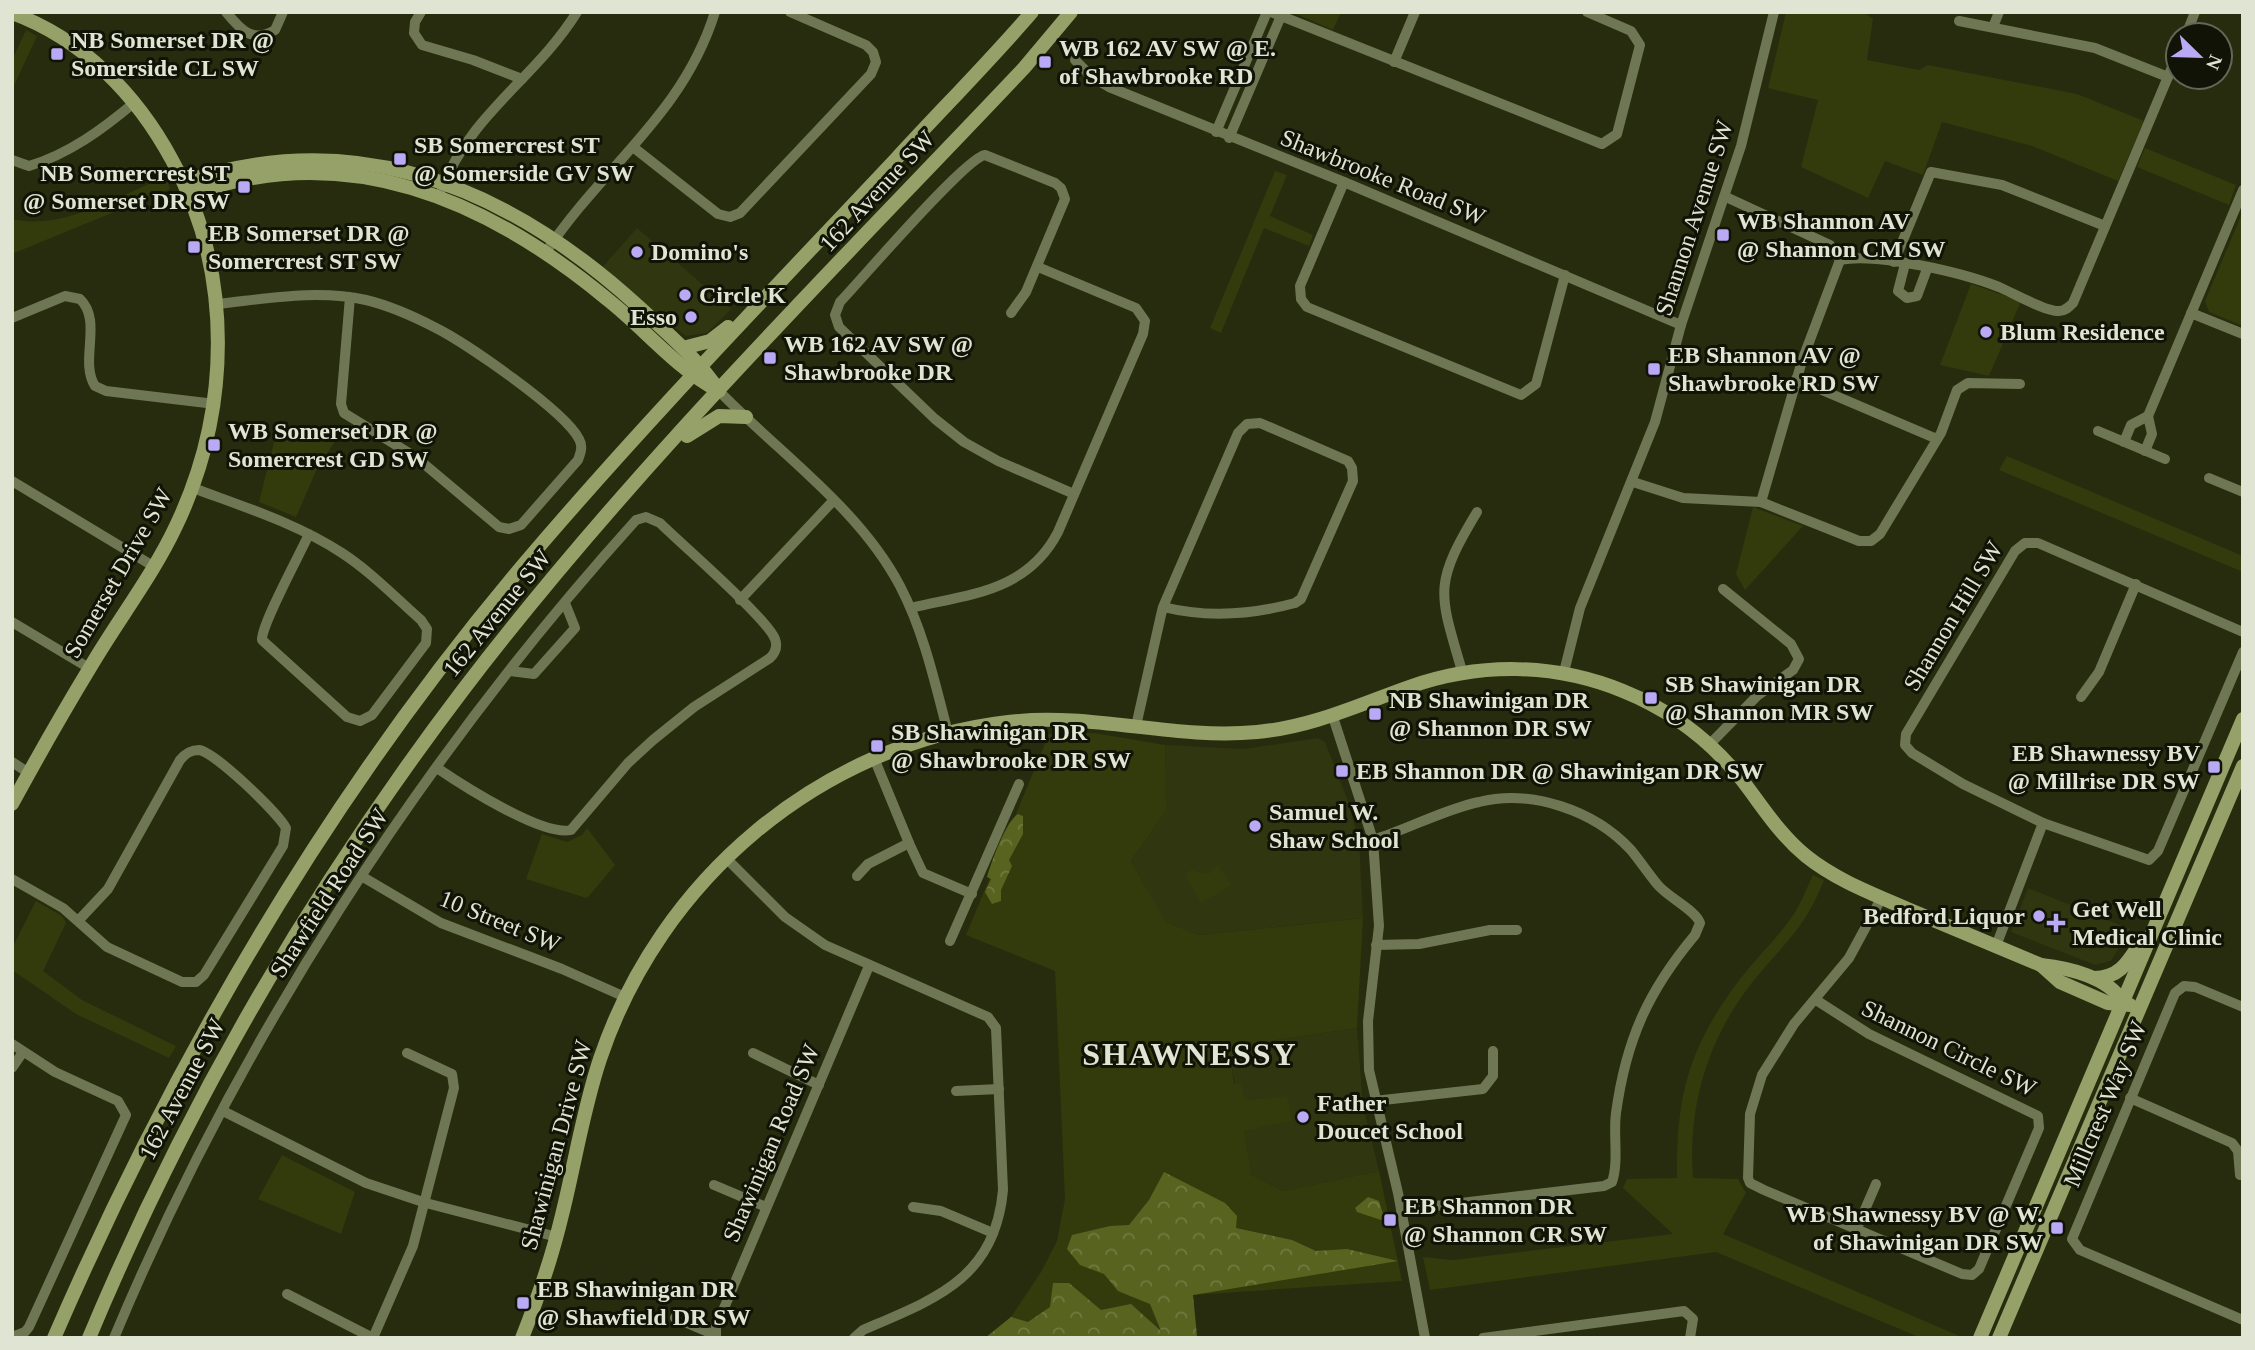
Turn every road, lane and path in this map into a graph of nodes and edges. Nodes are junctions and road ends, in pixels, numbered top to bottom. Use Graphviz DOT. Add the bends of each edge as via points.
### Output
graph roads {
  1 [pos="226,12"];
  2 [pos="283,12"];
  3 [pos="421,12"];
  4 [pos="577,12"];
  5 [pos="715,12"];
  6 [pos="790,12"];
  7 [pos="1032,12"];
  8 [pos="1071,12"];
  9 [pos="1415,12"];
  10 [pos="1587,12"];
  11 [pos="1774,12"];
  12 [pos="1999,12"];
  13 [pos="15,13"];
  14 [pos="1273,14"];
  15 [pos="1959,21"];
  16 [pos="1993,27"];
  17 [pos="1074,60"];
  18 [pos="1394,62"];
  19 [pos="2164,75"];
  20 [pos="522,79"];
  21 [pos="2164,86"];
  22 [pos="135,102"];
  23 [pos="1216,132"];
  24 [pos="1229,138"];
  25 [pos="633,147"];
  26 [pos="12,160"];
  27 [pos="1344,182"];
  28 [pos="187,189"];
  29 [pos="442,189"];
  30 [pos="2243,190"];
  31 [pos="1726,197"];
  32 [pos="2105,226"];
  33 [pos="550,246"];
  34 [pos="1840,260"];
  35 [pos="1900,263"];
  36 [pos="1038,267"];
  37 [pos="1927,269"];
  38 [pos="1565,275"];
  39 [pos="350,298"];
  40 [pos="216,304"];
  41 [pos="757,306"];
  42 [pos="1011,313"];
  43 [pos="2192,313"];
  44 [pos="12,318"];
  45 [pos="1681,325"];
  46 [pos="2243,334"];
  47 [pos="683,348"];
  48 [pos="702,365"];
  49 [pos="691,376"];
  50 [pos="1796,379"];
  51 [pos="2020,384"];
  52 [pos="719,391"];
  53 [pos="215,404"];
  54 [pos="2148,416"];
  55 [pos="746,417"];
  56 [pos="2098,431"];
  57 [pos="1937,439"];
  58 [pos="2124,442"];
  59 [pos="665,451"];
  60 [pos="2146,451"];
  61 [pos="2165,459"];
  62 [pos="2209,478"];
  63 [pos="12,481"];
  64 [pos="1633,482"];
  65 [pos="193,488"];
  66 [pos="2242,490"];
  67 [pos="1074,494"];
  68 [pos="833,501"];
  69 [pos="1761,502"];
  70 [pos="1477,512"];
  71 [pos="309,534"];
  72 [pos="153,566"];
  73 [pos="2136,584"];
  74 [pos="1723,590"];
  75 [pos="740,600"];
  76 [pos="565,603"];
  77 [pos="1163,607"];
  78 [pos="911,608"];
  79 [pos="12,621"];
  80 [pos="2243,632"];
  81 [pos="2243,652"];
  82 [pos="89,668"];
  83 [pos="510,671"];
  84 [pos="1462,671"];
  85 [pos="1564,672"];
  86 [pos="2081,697"];
  87 [pos="1332,717"];
  88 [pos="2242,722"];
  89 [pos="1136,726"];
  90 [pos="947,733"];
  91 [pos="1709,745"];
  92 [pos="874,758"];
  93 [pos="12,762"];
  94 [pos="2243,766"];
  95 [pos="437,768"];
  96 [pos="29,773"];
  97 [pos="2243,782"];
  98 [pos="1019,784"];
  99 [pos="12,804"];
  100 [pos="2219,821"];
  101 [pos="2043,823"];
  102 [pos="1373,840"];
  103 [pos="909,844"];
  104 [pos="726,858"];
  105 [pos="857,876"];
  106 [pos="363,877"];
  107 [pos="12,879"];
  108 [pos="972,894"];
  109 [pos="1882,898"];
  110 [pos="2157,920"];
  111 [pos="78,921"];
  112 [pos="1517,930"];
  113 [pos="950,941"];
  114 [pos="1376,945"];
  115 [pos="1996,946"];
  116 [pos="2041,965"];
  117 [pos="869,967"];
  118 [pos="2090,978"];
  119 [pos="625,997"];
  120 [pos="1816,1000"];
  121 [pos="2123,1002"];
  122 [pos="2243,1007"];
  123 [pos="2139,1009"];
  124 [pos="12,1044"];
  125 [pos="1493,1051"];
  126 [pos="23,1052"];
  127 [pos="407,1053"];
  128 [pos="753,1053"];
  129 [pos="12,1068"];
  130 [pos="818,1085"];
  131 [pos="999,1089"];
  132 [pos="956,1091"];
  133 [pos="2130,1098"];
  134 [pos="1374,1101"];
  135 [pos="223,1111"];
  136 [pos="2240,1175"];
  137 [pos="1876,1184"];
  138 [pos="714,1185"];
  139 [pos="426,1203"];
  140 [pos="766,1207"];
  141 [pos="912,1207"];
  142 [pos="1401,1210"];
  143 [pos="1857,1228"];
  144 [pos="993,1233"];
  145 [pos="557,1237"];
  146 [pos="287,1294"];
  147 [pos="675,1318"];
  148 [pos="2243,1320"];
  149 [pos="1553,1334"];
  150 [pos="716,1336"];
  151 [pos="12,1337"];
  152 [pos="54,1338"];
  153 [pos="89,1338"];
  154 [pos="114,1338"];
  155 [pos="373,1338"];
  156 [pos="522,1338"];
  157 [pos="854,1338"];
  158 [pos="1425,1338"];
  159 [pos="1483,1338"];
  160 [pos="1690,1338"];
  161 [pos="1980,1338"];
  162 [pos="1999,1338"];
  1 -- 2 [label="street" via="242,31 254,36 275,30"];
  3 -- 20 [label="street" via="414,33 422,45"];
  4 -- 20 [label="street"];
  5 -- 25 [label="street" via="683,85"];
  6 -- 25 [label="street" via="866,45 876,62 871,74 740,213 721,216"];
  7 -- 41 [label="main road, 162 Avenue SW"];
  8 -- 52 [label="main road, 162 Avenue SW" via="1024,68"];
  9 -- 18 [label="street"];
  10 -- 18 [label="street" via="1631,31 1640,45 1617,134 1602,144"];
  11 -- 31 [label="street, Shannon Avenue SW"];
  12 -- 16 [label="street"];
  13 -- 22 [label="main road, Somerset Drive SW" via="84,53"];
  14 -- 18 [label="street"];
  14 -- 23 [label="street"];
  14 -- 24 [label="street"];
  15 -- 16 [label="street"];
  16 -- 19 [label="street" via="2095,48"];
  17 -- 23 [label="street, Shawbrooke Road SW" via="1109,87"];
  20 -- 29 [label="street" via="466,140"];
  21 -- 32 [label="street"];
  22 -- 26 [label="street" via="65,151 29,166"];
  22 -- 28 [label="main road, Somerset Drive SW"];
  23 -- 24 [label="street, Shawbrooke Road SW"];
  24 -- 27 [label="street, Shawbrooke Road SW"];
  25 -- 33 [label="street" via="573,213"];
  27 -- 38 [label="street, Shawbrooke Road SW"];
  27 -- 38 [label="street" via="1299,293 1307,307 1370,334 1521,395 1536,384"];
  28 -- 29 [label="main road" via="306,173"];
  28 -- 40 [label="main road, Somerset Drive SW" via="206,245"];
  29 -- 33 [label="main road" via="490,203"];
  30 -- 43 [label="street"];
  31 -- 34 [label="street" via="1830,245"];
  31 -- 45 [label="street, Shannon Avenue SW"];
  32 -- 35 [label="street" via="2001,186 1931,172"];
  32 -- 37 [label="street" via="2073,303 2064,310 1970,278"];
  33 -- 47 [label="main road" via="619,289"];
  33 -- 49 [label="main road"];
  34 -- 35 [label="street" via="1864,256"];
  34 -- 50 [label="street"];
  35 -- 37 [label="street"];
  35 -- 37 [label="street" via="1898,292 1907,298 1917,296"];
  36 -- 42 [label="street"];
  36 -- 67 [label="street" via="1136,308 1145,321"];
  36 -- 67 [label="street" via="1064,194 1055,183 995,157 981,156 972,160 840,302 835,315 839,327 950,431 998,461"];
  38 -- 45 [label="street, Shawbrooke Road SW"];
  39 -- 39 [label="street" via="404,312 439,329 508,375 577,436 582,448 578,460 521,525 499,527 417,458 344,414 341,404"];
  39 -- 40 [label="street" via="302,295"];
  40 -- 53 [label="main road, Somerset Drive SW" via="219,359"];
  41 -- 47 [label="main road" via="710,341"];
  41 -- 48 [label="main road, 162 Avenue SW"];
  43 -- 46 [label="street"];
  43 -- 54 [label="street"];
  44 -- 53 [label="street" via="65,296 80,299 90,315 90,374 95,386"];
  45 -- 64 [label="street, Shannon Avenue SW"];
  47 -- 48 [label="main road"];
  48 -- 49 [label="main road, 162 Avenue SW"];
  48 -- 52 [label="main road"];
  49 -- 52 [label="main road"];
  49 -- 152 [label="main road, 162 Avenue SW" via="487,610 324,831 246,955 172,1087"];
  50 -- 57 [label="street"];
  50 -- 69 [label="street"];
  51 -- 57 [label="street" via="1962,386"];
  52 -- 55 [label="street"];
  52 -- 59 [label="main road, 162 Avenue SW"];
  53 -- 65 [label="main road, Somerset Drive SW"];
  54 -- 58 [label="street" via="2131,425"];
  54 -- 60 [label="street" via="2152,434"];
  55 -- 59 [label="main road" via="709,420"];
  55 -- 68 [label="street"];
  56 -- 58 [label="street"];
  57 -- 69 [label="street" via="1880,534 1871,541 1859,541"];
  58 -- 60 [label="street"];
  59 -- 153 [label="main road, 162 Avenue SW" via="465,688 324,888 198,1104"];
  60 -- 61 [label="street"];
  62 -- 66 [label="street"];
  63 -- 72 [label="street"];
  64 -- 69 [label="street" via="1683,498"];
  64 -- 85 [label="street, Shannon Avenue SW" via="1580,608"];
  65 -- 71 [label="street"];
  65 -- 72 [label="main road, Somerset Drive SW"];
  67 -- 78 [label="street" via="1049,548 1017,579 987,592"];
  68 -- 75 [label="street"];
  68 -- 78 [label="street" via="878,551"];
  70 -- 84 [label="street" via="1451,558 1442,596"];
  71 -- 71 [label="street" via="365,570 427,629 426,643 365,719 347,717 262,640 262,628"];
  72 -- 82 [label="main road, Somerset Drive SW"];
  73 -- 80 [label="street, Shannon Hill SW"];
  73 -- 86 [label="street" via="2099,672"];
  73 -- 101 [label="street, Shannon Hill SW" via="2038,543 2021,545 1906,734 1905,745 1912,753"];
  74 -- 91 [label="street" via="1791,644 1799,659 1793,670 1757,696"];
  75 -- 76 [label="street, Shawfield Road SW" via="660,523 646,517 636,520"];
  75 -- 95 [label="street" via="775,638 772,656 653,740 571,830 506,810"];
  76 -- 83 [label="street, Shawfield Road SW"];
  76 -- 83 [label="street" via="575,628 534,674"];
  77 -- 77 [label="street" via="1241,428 1260,422 1348,461 1353,481 1301,599 1248,613 1210,614"];
  77 -- 89 [label="street"];
  78 -- 90 [label="street"];
  79 -- 82 [label="street"];
  81 -- 101 [label="street, Shannon Hill SW" via="2154,857 2143,860"];
  82 -- 96 [label="main road, Somerset Drive SW"];
  83 -- 95 [label="street, Shawfield Road SW"];
  84 -- 85 [label="main road, Shawinigan Drive SW"];
  84 -- 87 [label="main road, Shawinigan Drive SW"];
  85 -- 91 [label="main road, Shawinigan Drive SW" via="1637,697"];
  87 -- 89 [label="main road, Shawinigan Drive SW" via="1262,732 1226,734"];
  87 -- 102 [label="street"];
  88 -- 110 [label="main road"];
  89 -- 90 [label="main road, Shawinigan Drive SW" via="1097,720 1034,720"];
  90 -- 92 [label="main road, Shawinigan Drive SW"];
  91 -- 109 [label="main road, Shawinigan Drive SW" via="1800,851 1836,877"];
  92 -- 103 [label="street"];
  92 -- 104 [label="main road, Shawinigan Drive SW" via="802,797"];
  93 -- 96 [label="street"];
  94 -- 100 [label="main road"];
  95 -- 106 [label="street, Shawfield Road SW"];
  96 -- 99 [label="main road, Somerset Drive SW"];
  97 -- 100 [label="main road"];
  98 -- 108 [label="street"];
  100 -- 123 [label="main road"];
  101 -- 115 [label="street"];
  102 -- 114 [label="street" via="1379,906"];
  102 -- 142 [label="street" via="1479,802 1512,798 1552,804 1584,816 1617,838 1659,888 1695,914 1700,923 1646,1003 1632,1039 1616,1111 1612,1182"];
  103 -- 105 [label="street" via="868,864"];
  103 -- 108 [label="street" via="923,873"];
  104 -- 117 [label="street" via="785,917 825,945"];
  104 -- 119 [label="main road, Shawinigan Drive SW" via="679,909"];
  106 -- 119 [label="street, 10 Street SW" via="441,923"];
  106 -- 135 [label="street, Shawfield Road SW" via="277,1013"];
  107 -- 111 [label="street" via="55,901"];
  108 -- 113 [label="street"];
  109 -- 115 [label="main road, Shawinigan Drive SW"];
  109 -- 120 [label="street, Shannon Circle SW" via="1849,958"];
  110 -- 118 [label="main road" via="2115,974"];
  110 -- 121 [label="main road"];
  111 -- 111 [label="street" via="119,953 182,982 196,982 283,846 286,828 216,759 190,751 180,760 108,889"];
  112 -- 114 [label="street" via="1490,930 1419,944"];
  114 -- 134 [label="street" via="1368,1021"];
  115 -- 116 [label="main road, Shawinigan Drive SW"];
  116 -- 118 [label="main road, Shawinigan Drive SW"];
  116 -- 121 [label="main road, Shawinigan Drive SW" via="2060,982 2108,1003"];
  117 -- 130 [label="street, Shawinigan Road SW"];
  117 -- 131 [label="street" via="992,1020 997,1033"];
  118 -- 121 [label="main road, Shawinigan Drive SW" via="2115,989"];
  119 -- 145 [label="main road, Shawinigan Drive SW" via="597,1068"];
  120 -- 143 [label="street, Shannon Circle SW" via="1782,1041 1753,1097 1748,1178 1764,1190"];
  120 -- 143 [label="street, Shannon Circle SW" via="1869,1034 2034,1112 2039,1120 1979,1269 1972,1275"];
  121 -- 123 [label="main road, Shawinigan Drive SW"];
  121 -- 161 [label="main road"];
  122 -- 133 [label="street, Millcrest Way SW" via="2194,987 2180,989"];
  123 -- 162 [label="main road"];
  124 -- 126 [label="street"];
  125 -- 134 [label="street" via="1493,1076 1483,1089"];
  126 -- 129 [label="street"];
  126 -- 151 [label="street" via="118,1101 125,1110 124,1121 29,1327"];
  127 -- 139 [label="street" via="446,1070 455,1082"];
  128 -- 130 [label="street"];
  130 -- 140 [label="street, Shawinigan Road SW"];
  131 -- 132 [label="street"];
  131 -- 144 [label="street" via="1003,1190"];
  133 -- 136 [label="street" via="2232,1143 2238,1151"];
  133 -- 148 [label="street, Millcrest Way SW" via="2073,1243"];
  134 -- 142 [label="street"];
  135 -- 139 [label="street" via="333,1169"];
  135 -- 154 [label="street, Shawfield Road SW"];
  137 -- 143 [label="street"];
  138 -- 140 [label="street"];
  139 -- 145 [label="street"];
  139 -- 155 [label="street" via="405,1270"];
  140 -- 150 [label="street, Shawinigan Road SW"];
  141 -- 144 [label="street" via="941,1211"];
  142 -- 158 [label="street"];
  144 -- 157 [label="street" via="975,1265 954,1286"];
  145 -- 156 [label="main road, Shawinigan Drive SW"];
  146 -- 155 [label="street"];
  147 -- 150 [label="street"];
  149 -- 159 [label="street"];
  149 -- 160 [label="street" via="1684,1311 1693,1319"];
}
